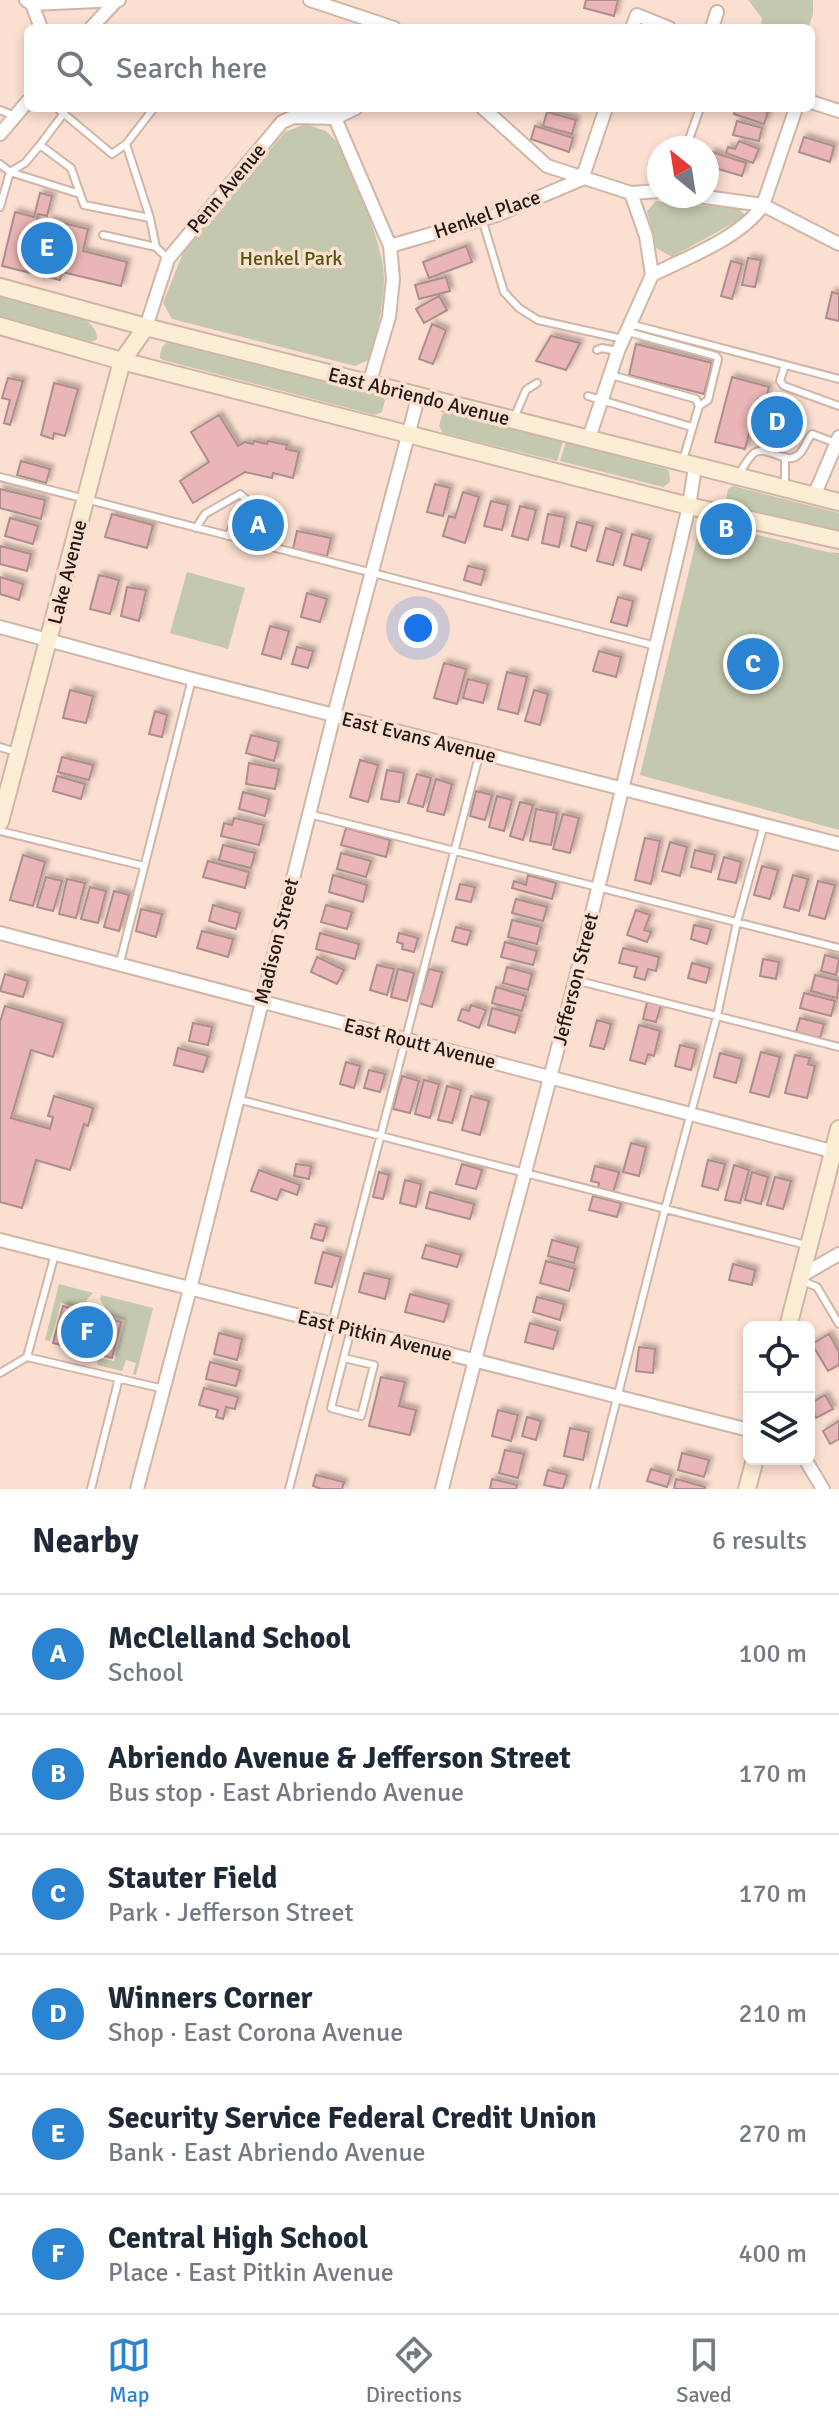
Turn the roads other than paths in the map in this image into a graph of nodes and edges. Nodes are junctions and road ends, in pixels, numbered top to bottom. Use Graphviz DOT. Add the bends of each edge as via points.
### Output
graph roads {
  1 [pos="310,0"];
  2 [pos="118,1"];
  3 [pos="29,2"];
  4 [pos="717,12"];
  5 [pos="39,24"];
  6 [pos="95,24"];
  7 [pos="382,24"];
  8 [pos="634,24"];
  9 [pos="659,24"];
  10 [pos="713,24"];
  11 [pos="815,103"];
  12 [pos="24,106"];
  13 [pos="0,110"];
  14 [pos="839,111"];
  15 [pos="151,112"];
  16 [pos="348,112"];
  17 [pos="487,112"];
  18 [pos="605,112"];
  19 [pos="699,112"];
  20 [pos="795,112"];
  21 [pos="64,113"];
  22 [pos="288,113"];
  23 [pos="16,117"];
  24 [pos="335,118"];
  25 [pos="0,134"];
  26 [pos="690,136"];
  27 [pos="126,144"];
  28 [pos="40,145"];
  29 [pos="0,164"];
  30 [pos="10,172"];
  31 [pos="582,179"];
  32 [pos="647,192"];
  33 [pos="631,193"];
  34 [pos="80,194"];
  35 [pos="719,199"];
  36 [pos="763,205"];
  37 [pos="0,207"];
  38 [pos="150,218"];
  39 [pos="482,219"];
  40 [pos="103,235"];
  41 [pos="839,244"];
  42 [pos="390,246"];
  43 [pos="156,247"];
  44 [pos="168,259"];
  45 [pos="652,275"];
  46 [pos="0,280"];
  47 [pos="0,287"];
  48 [pos="20,292"];
  49 [pos="0,326"];
  50 [pos="146,327"];
  51 [pos="624,337"];
  52 [pos="597,350"];
  53 [pos="122,361"];
  54 [pos="785,365"];
  55 [pos="611,375"];
  56 [pos="839,379"];
  57 [pos="537,383"];
  58 [pos="369,384"];
  59 [pos="419,394"];
  60 [pos="588,396"];
  61 [pos="602,401"];
  62 [pos="698,403"];
  63 [pos="839,406"];
  64 [pos="514,419"];
  65 [pos="692,427"];
  66 [pos="410,434"];
  67 [pos="589,438"];
  68 [pos="838,440"];
  69 [pos="785,457"];
  70 [pos="688,465"];
  71 [pos="0,477"];
  72 [pos="736,477"];
  73 [pos="785,489"];
  74 [pos="814,496"];
  75 [pos="85,500"];
  76 [pos="839,502"];
  77 [pos="689,506"];
  78 [pos="196,528"];
  79 [pos="228,536"];
  80 [pos="839,540"];
  81 [pos="372,573"];
  82 [pos="0,627"];
  83 [pos="50,640"];
  84 [pos="656,646"];
  85 [pos="192,679"];
  86 [pos="334,715"];
  87 [pos="0,747"];
  88 [pos="19,752"];
  89 [pos="480,752"];
  90 [pos="622,788"];
  91 [pos="309,814"];
  92 [pos="0,822"];
  93 [pos="764,825"];
  94 [pos="0,831"];
  95 [pos="839,844"];
  96 [pos="453,850"];
  97 [pos="144,866"];
  98 [pos="597,887"];
  99 [pos="737,922"];
  100 [pos="0,933"];
  101 [pos="839,948"];
  102 [pos="119,966"];
  103 [pos="575,980"];
  104 [pos="261,1002"];
  105 [pos="717,1016"];
  106 [pos="405,1039"];
  107 [pos="839,1047"];
  108 [pos="551,1076"];
  109 [pos="237,1099"];
  110 [pos="691,1113"];
  111 [pos="839,1129"];
  112 [pos="380,1136"];
  113 [pos="836,1152"];
  114 [pos="525,1173"];
  115 [pos="665,1209"];
  116 [pos="0,1240"];
  117 [pos="809,1246"];
  118 [pos="55,1254"];
  119 [pos="839,1254"];
  120 [pos="801,1278"];
  121 [pos="190,1289"];
  122 [pos="790,1321"];
  123 [pos="331,1324"];
  124 [pos="839,1324"];
  125 [pos="351,1329"];
  126 [pos="27,1357"];
  127 [pos="344,1358"];
  128 [pos="474,1361"];
  129 [pos="0,1373"];
  130 [pos="119,1378"];
  131 [pos="164,1389"];
  132 [pos="618,1397"];
  133 [pos="743,1428"];
  134 [pos="753,1465"];
  135 [pos="809,1465"];
  136 [pos="91,1489"];
  137 [pos="137,1489"];
  138 [pos="289,1489"];
  139 [pos="442,1489"];
  140 [pos="594,1489"];
  141 [pos="747,1489"];
  142 [pos="823,1489"];
  1 -- 7 [label="street"];
  2 -- 3 [label="street"];
  2 -- 6 [label="street"];
  3 -- 5 [label="street"];
  4 -- 10 [label="street"];
  8 -- 9 [label="street" via="637,15"];
  11 -- 14 [label="street"];
  12 -- 23 [label="street"];
  13 -- 23 [label="lane"];
  15 -- 27 [label="lane"];
  16 -- 24 [label="street, Penn Avenue"];
  17 -- 31 [label="street" via="547,166"];
  18 -- 31 [label="street"];
  19 -- 26 [label="lane"];
  20 -- 36 [label="street"];
  21 -- 27 [label="lane" via="112,154"];
  21 -- 28 [label="lane"];
  22 -- 24 [label="street, Penn Avenue"];
  22 -- 44 [label="street, Penn Avenue"];
  23 -- 25 [label="street"];
  24 -- 42 [label="street"];
  27 -- 38 [label="lane"];
  28 -- 30 [label="lane"];
  28 -- 34 [label="lane" via="71,168"];
  29 -- 30 [label="lane"];
  30 -- 34 [label="lane"];
  30 -- 37 [label="lane"];
  31 -- 33 [label="street"];
  31 -- 39 [label="street, Henkel Place"];
  32 -- 33 [label="street"];
  33 -- 45 [label="street"];
  34 -- 38 [label="lane" via="84,205"];
  35 -- 36 [label="street"];
  36 -- 41 [label="street"];
  36 -- 45 [label="street" via="738,231"];
  38 -- 43 [label="lane"];
  39 -- 42 [label="street, Henkel Place"];
  39 -- 51 [label="lane" via="504,292 519,308 538,320"];
  40 -- 43 [label="lane"];
  42 -- 58 [label="street" via="389,317"];
  43 -- 44 [label="lane"];
  44 -- 50 [label="street, Penn Avenue"];
  45 -- 51 [label="street"];
  46 -- 48 [label="street"];
  47 -- 48 [label="main road, East Abriendo Avenue"];
  48 -- 50 [label="main road, East Abriendo Avenue"];
  49 -- 53 [label="main road, East Abriendo Avenue"];
  50 -- 53 [label="main road, Lake Avenue"];
  50 -- 58 [label="main road, East Abriendo Avenue"];
  51 -- 52 [label="lane"];
  51 -- 54 [label="lane"];
  51 -- 55 [label="street"];
  51 -- 62 [label="lane" via="716,356 708,400"];
  53 -- 66 [label="main road, East Abriendo Avenue"];
  53 -- 75 [label="main road, Lake Avenue"];
  54 -- 56 [label="lane"];
  54 -- 63 [label="lane" via="780,381 784,386"];
  55 -- 61 [label="street"];
  55 -- 62 [label="lane"];
  57 -- 64 [label="lane" via="526,390"];
  58 -- 59 [label="main road, East Abriendo Avenue"];
  59 -- 64 [label="main road, East Abriendo Avenue"];
  59 -- 66 [label="street, Madison Street"];
  60 -- 61 [label="lane"];
  61 -- 65 [label="lane"];
  61 -- 67 [label="street"];
  62 -- 65 [label="lane"];
  64 -- 67 [label="main road, East Abriendo Avenue"];
  65 -- 70 [label="lane"];
  66 -- 77 [label="main road, East Abriendo Avenue"];
  66 -- 81 [label="street, Madison Street"];
  67 -- 70 [label="main road, East Abriendo Avenue"];
  68 -- 69 [label="lane" via="812,434 799,455"];
  68 -- 74 [label="street"];
  69 -- 72 [label="lane" via="754,453"];
  69 -- 73 [label="lane"];
  70 -- 72 [label="main road, East Abriendo Avenue"];
  70 -- 77 [label="street, Jefferson Street"];
  71 -- 75 [label="lane"];
  72 -- 73 [label="main road, East Abriendo Avenue"];
  73 -- 74 [label="main road, East Abriendo Avenue"];
  74 -- 76 [label="main road, East Abriendo Avenue"];
  75 -- 78 [label="lane"];
  75 -- 83 [label="main road, Lake Avenue"];
  77 -- 80 [label="main road, East Abriendo Avenue"];
  77 -- 84 [label="street, Jefferson Street"];
  78 -- 79 [label="lane"];
  78 -- 79 [label="lane" via="205,514 240,494 247,509"];
  79 -- 81 [label="lane"];
  81 -- 84 [label="lane"];
  81 -- 86 [label="street, Madison Street"];
  82 -- 83 [label="street, East Evans Avenue"];
  83 -- 85 [label="street, East Evans Avenue"];
  83 -- 88 [label="main road, Lake Avenue"];
  84 -- 90 [label="street, Jefferson Street"];
  85 -- 86 [label="street, East Evans Avenue"];
  85 -- 97 [label="lane"];
  86 -- 89 [label="street, East Evans Avenue"];
  86 -- 91 [label="street, Madison Street"];
  87 -- 88 [label="lane"];
  88 -- 92 [label="main road, Lake Avenue"];
  89 -- 90 [label="street, East Evans Avenue"];
  89 -- 96 [label="lane"];
  90 -- 93 [label="street, East Evans Avenue"];
  90 -- 98 [label="street, Jefferson Street"];
  91 -- 96 [label="lane"];
  91 -- 104 [label="street, Madison Street"];
  93 -- 95 [label="street, East Evans Avenue"];
  93 -- 99 [label="lane"];
  94 -- 97 [label="lane"];
  96 -- 98 [label="lane"];
  96 -- 106 [label="lane"];
  97 -- 102 [label="lane"];
  98 -- 99 [label="lane"];
  98 -- 103 [label="street, Jefferson Street"];
  99 -- 101 [label="lane"];
  99 -- 105 [label="lane"];
  100 -- 102 [label="street, East Routt Avenue"];
  102 -- 104 [label="street, East Routt Avenue"];
  103 -- 105 [label="lane"];
  103 -- 108 [label="street, Jefferson Street"];
  104 -- 106 [label="street, East Routt Avenue"];
  104 -- 109 [label="street, Madison Street"];
  105 -- 107 [label="lane"];
  105 -- 110 [label="lane"];
  106 -- 108 [label="street, East Routt Avenue"];
  106 -- 112 [label="lane"];
  108 -- 110 [label="street, East Routt Avenue"];
  108 -- 114 [label="street, Jefferson Street"];
  109 -- 112 [label="lane"];
  109 -- 121 [label="street, Madison Street"];
  110 -- 113 [label="street, East Routt Avenue"];
  110 -- 115 [label="lane"];
  111 -- 113 [label="main road"];
  112 -- 114 [label="lane"];
  112 -- 123 [label="lane"];
  113 -- 117 [label="main road"];
  114 -- 115 [label="lane"];
  114 -- 128 [label="street, Jefferson Street"];
  115 -- 117 [label="lane"];
  115 -- 132 [label="lane"];
  116 -- 118 [label="street, East Pitkin Avenue"];
  117 -- 120 [label="main road"];
  118 -- 121 [label="street, East Pitkin Avenue"];
  118 -- 126 [label="lane"];
  119 -- 120 [label="street"];
  120 -- 122 [label="main road"];
  120 -- 124 [label="lane" via="817,1287"];
  121 -- 123 [label="street, East Pitkin Avenue"];
  121 -- 131 [label="street, Madison Street"];
  123 -- 125 [label="street, East Pitkin Avenue"];
  123 -- 138 [label="lane"];
  125 -- 127 [label="lane"];
  125 -- 128 [label="street, East Pitkin Avenue"];
  126 -- 129 [label="lane"];
  126 -- 130 [label="lane"];
  127 -- 127 [label="lane" via="331,1408 361,1416 374,1365"];
  128 -- 132 [label="street, East Pitkin Avenue"];
  128 -- 139 [label="street, Jefferson Street"];
  130 -- 131 [label="lane"];
  130 -- 136 [label="lane"];
  131 -- 137 [label="street, Madison Street"];
  132 -- 133 [label="street, East Pitkin Avenue"];
  132 -- 140 [label="lane"];
  134 -- 141 [label="main road"];
  135 -- 142 [label="street"];
}
